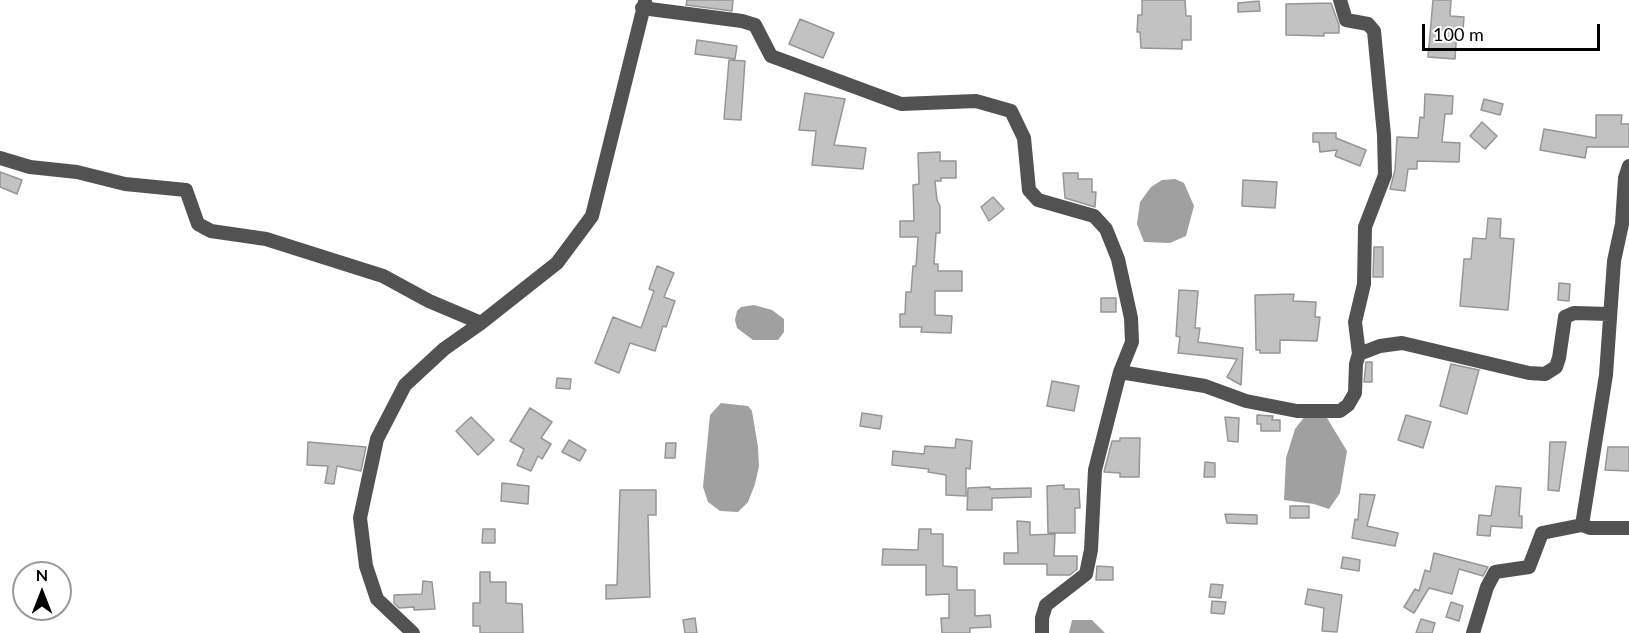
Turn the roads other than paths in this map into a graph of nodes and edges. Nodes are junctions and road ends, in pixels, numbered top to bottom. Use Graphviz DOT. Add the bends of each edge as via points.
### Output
graph roads {
  1 [pos="1340,0"];
  2 [pos="644,4"];
  3 [pos="0,158"];
  4 [pos="1629,166"];
  5 [pos="1626,225"];
  6 [pos="1610,314"];
  7 [pos="481,323"];
  8 [pos="1359,354"];
  9 [pos="1120,372"];
  10 [pos="1582,525"];
  11 [pos="1629,528"];
  12 [pos="413,633"];
  13 [pos="1042,633"];
  14 [pos="1473,633"];
  1 -- 8 [label="street" via="1346,20 1368,24 1374,31 1384,135 1385,175 1365,227 1364,284 1355,322"];
  2 -- 7 [label="street" via="592,216 556,263"];
  2 -- 9 [label="street" via="755,26 771,56 901,104 976,101 1011,111 1024,138 1029,190 1038,200 1094,216 1106,229 1118,259 1131,318 1132,342"];
  3 -- 7 [label="street" via="125,184 186,190 198,224 211,231 266,239 383,276"];
  4 -- 5 [label="street" via="1625,178"];
  5 -- 6 [label="street" via="1614,261"];
  6 -- 8 [label="street" via="1574,312 1565,317 1560,358 1556,367 1545,374 1402,343"];
  6 -- 10 [label="street" via="1606,375"];
  7 -- 12 [label="street" via="444,349 405,385 377,439 360,518 366,566 377,599"];
  8 -- 9 [label="street" via="1355,393 1340,411 1296,411 1246,401 1205,386"];
  9 -- 13 [label="street" via="1095,470 1086,574 1046,605"];
  10 -- 11 [label="street"];
  10 -- 14 [label="street" via="1542,532 1529,567 1495,572"];
}
